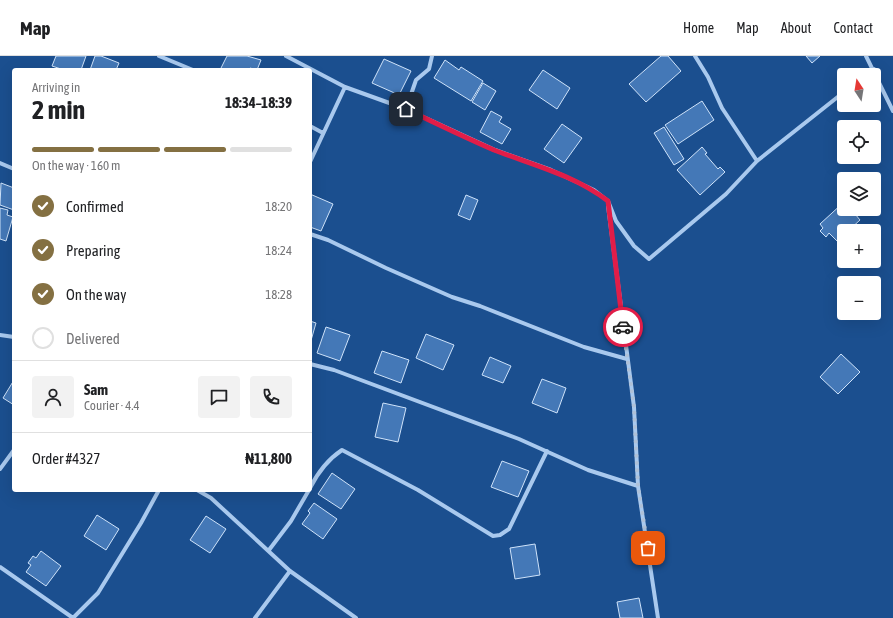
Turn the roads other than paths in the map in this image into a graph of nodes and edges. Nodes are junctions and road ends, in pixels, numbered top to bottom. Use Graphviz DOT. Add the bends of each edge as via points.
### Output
graph roads {
  1 [pos="159,56"];
  2 [pos="286,56"];
  3 [pos="432,56"];
  4 [pos="695,56"];
  5 [pos="866,56"];
  6 [pos="188,68"];
  7 [pos="309,68"];
  8 [pos="873,68"];
  9 [pos="312,70"];
  10 [pos="881,84"];
  11 [pos="345,87"];
  12 [pos="837,98"];
  13 [pos="406,109"];
  14 [pos="893,111"];
  15 [pos="312,127"];
  16 [pos="323,133"];
  17 [pos="312,158"];
  18 [pos="757,161"];
  19 [pos="0,163"];
  20 [pos="12,168"];
  21 [pos="608,201"];
  22 [pos="312,235"];
  23 [pos="0,335"];
  24 [pos="12,338"];
  25 [pos="627,359"];
  26 [pos="312,364"];
  27 [pos="547,451"];
  28 [pos="12,453"];
  29 [pos="0,469"];
  30 [pos="312,485"];
  31 [pos="638,486"];
  32 [pos="158,492"];
  33 [pos="201,492"];
  34 [pos="308,492"];
  35 [pos="269,550"];
  36 [pos="0,567"];
  37 [pos="290,570"];
  38 [pos="73,618"];
  39 [pos="255,618"];
  40 [pos="356,618"];
  41 [pos="658,618"];
  1 -- 6 [label="street"];
  2 -- 7 [label="street"];
  3 -- 13 [label="street" via="429,69 416,80"];
  4 -- 18 [label="street" via="722,108"];
  5 -- 8 [label="street"];
  9 -- 11 [label="street"];
  10 -- 14 [label="street"];
  11 -- 13 [label="street"];
  11 -- 16 [label="street"];
  12 -- 18 [label="street"];
  13 -- 21 [label="street" via="495,150 551,170 594,190"];
  15 -- 16 [label="street"];
  16 -- 17 [label="street"];
  18 -- 21 [label="street" via="726,194 649,259 634,246 616,221"];
  19 -- 20 [label="street"];
  21 -- 25 [label="street"];
  22 -- 25 [label="street" via="452,297 584,347"];
  23 -- 24 [label="street"];
  25 -- 31 [label="street" via="634,407"];
  26 -- 27 [label="street" via="334,370"];
  27 -- 30 [label="street" via="509,529 500,535 492,536 418,490 342,450 330,457"];
  27 -- 31 [label="street" via="588,470"];
  28 -- 29 [label="street"];
  31 -- 41 [label="street"];
  32 -- 38 [label="street" via="142,523 98,593"];
  33 -- 35 [label="street" via="212,498"];
  34 -- 35 [label="street"];
  35 -- 37 [label="street"];
  36 -- 38 [label="street"];
  37 -- 39 [label="street"];
  37 -- 40 [label="street"];
}
